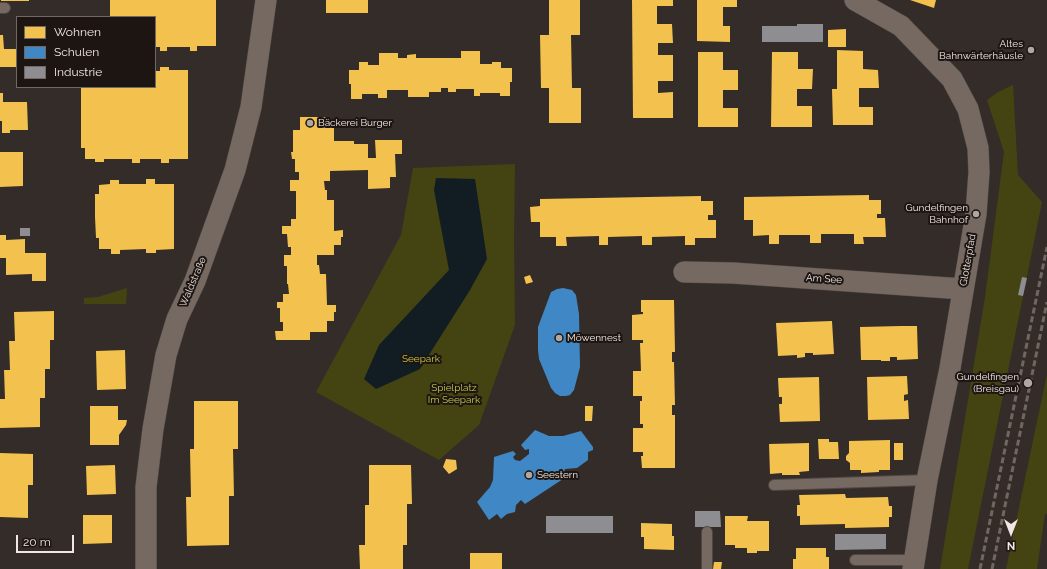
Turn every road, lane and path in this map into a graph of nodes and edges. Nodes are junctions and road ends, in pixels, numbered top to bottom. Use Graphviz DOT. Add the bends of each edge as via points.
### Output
graph roads {
  1 [pos="266,0"];
  2 [pos="855,0"];
  3 [pos="684,272"];
  4 [pos="963,289"];
  5 [pos="927,480"];
  6 [pos="774,484"];
  7 [pos="707,532"];
  8 [pos="855,560"];
  9 [pos="914,565"];
  10 [pos="146,569"];
  11 [pos="707,569"];
  1 -- 10 [label="street, Waldstraße" via="251,107 235,170 195,281 177,319 166,355 146,487"];
  2 -- 4 [label="street, Glotterpfad" via="901,26 952,79 968,109 978,148 979,172 976,214"];
  3 -- 4 [label="street, Am See" via="733,272"];
  4 -- 5 [label="street, Glotterpfad"];
  5 -- 6 [label="lane"];
  5 -- 9 [label="street, Glotterpfad"];
  7 -- 11 [label="lane"];
  8 -- 9 [label="lane"];
}
